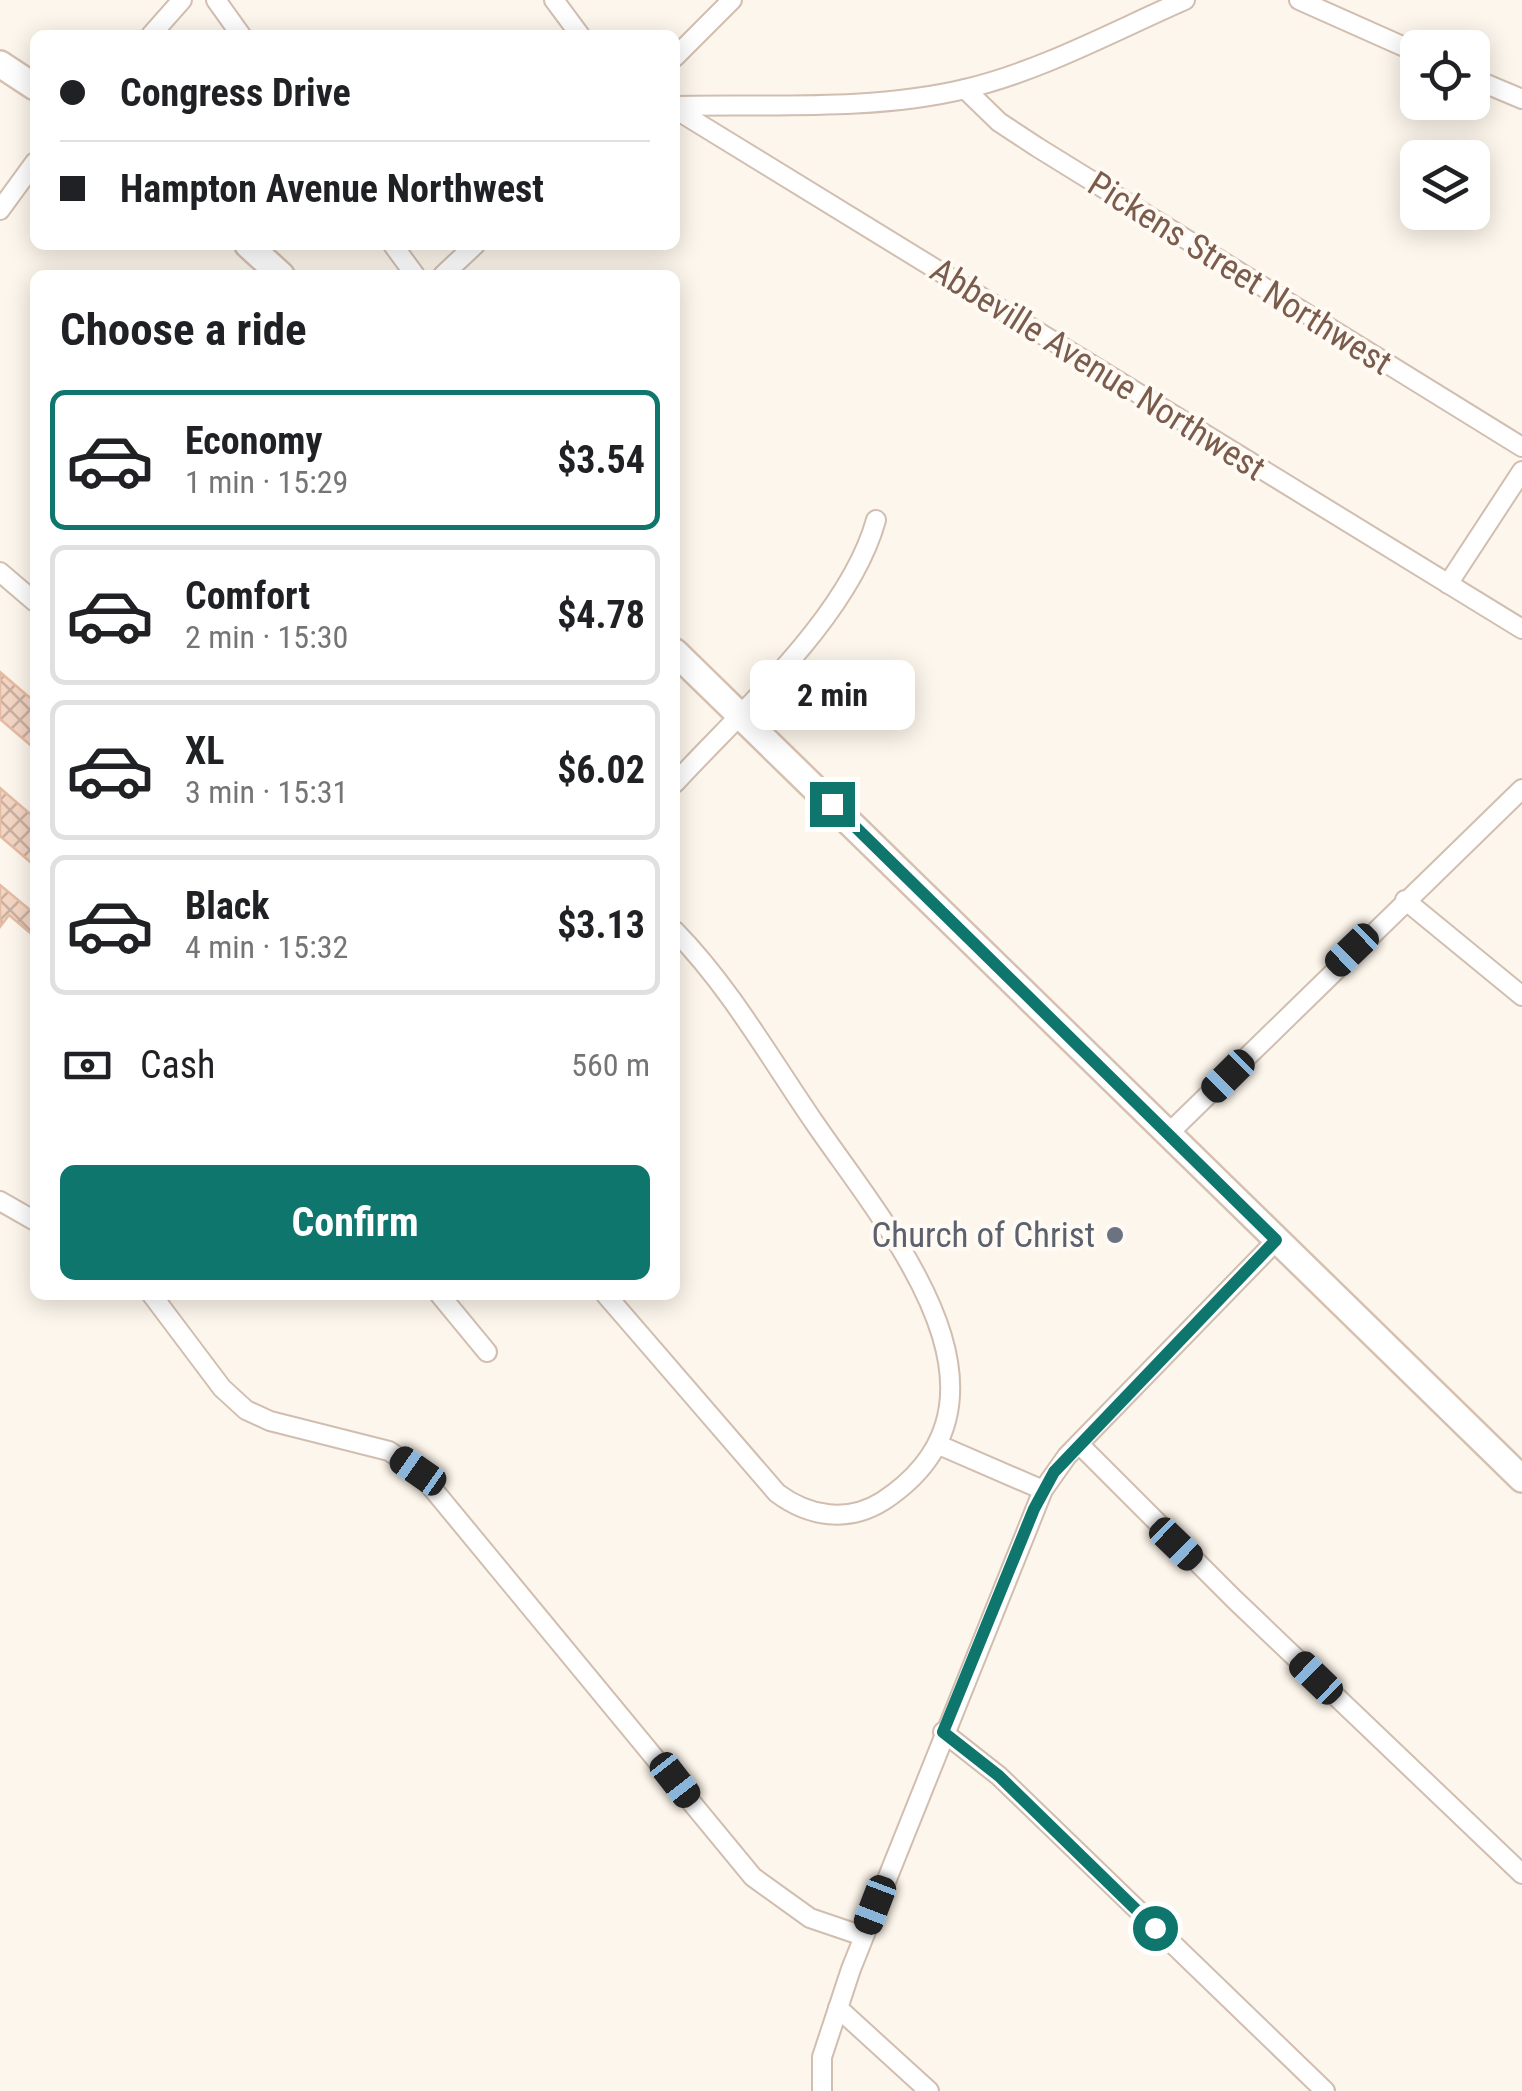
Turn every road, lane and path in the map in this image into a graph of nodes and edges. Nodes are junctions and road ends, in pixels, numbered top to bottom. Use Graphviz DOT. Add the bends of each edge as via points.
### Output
graph roads {
  1 [pos="182,0"];
  2 [pos="216,0"];
  3 [pos="554,0"];
  4 [pos="732,0"];
  5 [pos="1185,0"];
  6 [pos="1298,0"];
  7 [pos="155,30"];
  8 [pos="237,30"];
  9 [pos="576,30"];
  10 [pos="1400,45"];
  11 [pos="680,52"];
  12 [pos="0,64"];
  13 [pos="30,83"];
  14 [pos="1490,86"];
  15 [pos="965,90"];
  16 [pos="1522,99"];
  17 [pos="680,107"];
  18 [pos="680,110"];
  19 [pos="30,169"];
  20 [pos="0,210"];
  21 [pos="254,250"];
  22 [pos="470,250"];
  23 [pos="276,270"];
  24 [pos="448,270"];
  25 [pos="1522,447"];
  26 [pos="1522,470"];
  27 [pos="876,520"];
  28 [pos="0,572"];
  29 [pos="1448,584"];
  30 [pos="30,598"];
  31 [pos="1522,629"];
  32 [pos="680,657"];
  33 [pos="741,717"];
  34 [pos="680,778"];
  35 [pos="1522,789"];
  36 [pos="1405,900"];
  37 [pos="680,938"];
  38 [pos="1522,996"];
  39 [pos="1168,1134"];
  40 [pos="0,1201"];
  41 [pos="30,1217"];
  42 [pos="1276,1240"];
  43 [pos="156,1300"];
  44 [pos="444,1300"];
  45 [pos="610,1300"];
  46 [pos="487,1352"];
  47 [pos="1079,1444"];
  48 [pos="940,1445"];
  49 [pos="1522,1479"];
  50 [pos="1043,1490"];
  51 [pos="943,1732"];
  52 [pos="1522,1874"];
  53 [pos="863,1936"];
  54 [pos="838,2008"];
  55 [pos="822,2091"];
  56 [pos="929,2091"];
  57 [pos="1324,2091"];
  1 -- 7 [label="street"];
  2 -- 8 [label="street"];
  3 -- 9 [label="street"];
  4 -- 11 [label="street"];
  5 -- 15 [label="street"];
  6 -- 10 [label="street"];
  12 -- 13 [label="street"];
  14 -- 16 [label="street"];
  15 -- 17 [label="street" via="903,99"];
  15 -- 25 [label="street, Pickens Street Northwest" via="1037,147"];
  18 -- 29 [label="street, Abbeville Avenue Northwest"];
  19 -- 20 [label="street"];
  21 -- 23 [label="street"];
  22 -- 24 [label="street"];
  26 -- 29 [label="street"];
  27 -- 33 [label="street" via="866,554 844,590"];
  28 -- 30 [label="street"];
  29 -- 31 [label="street, Abbeville Avenue Northwest"];
  32 -- 33 [label="street"];
  33 -- 34 [label="street"];
  33 -- 39 [label="street"];
  35 -- 36 [label="street"];
  36 -- 38 [label="street"];
  36 -- 39 [label="street"];
  37 -- 48 [label="street" via="929,1294 950,1386"];
  39 -- 42 [label="street"];
  40 -- 41 [label="street"];
  42 -- 47 [label="street"];
  42 -- 49 [label="street"];
  43 -- 53 [label="street" via="246,1410 389,1451 418,1471 753,1877 810,1918"];
  44 -- 46 [label="street"];
  45 -- 48 [label="street" via="776,1493 802,1509 843,1515 872,1507"];
  47 -- 50 [label="street"];
  47 -- 52 [label="street"];
  48 -- 50 [label="street"];
  50 -- 51 [label="street"];
  51 -- 53 [label="street"];
  51 -- 57 [label="street" via="999,1776"];
  53 -- 54 [label="street"];
  54 -- 55 [label="street" via="822,2057"];
  54 -- 56 [label="street"];
}
